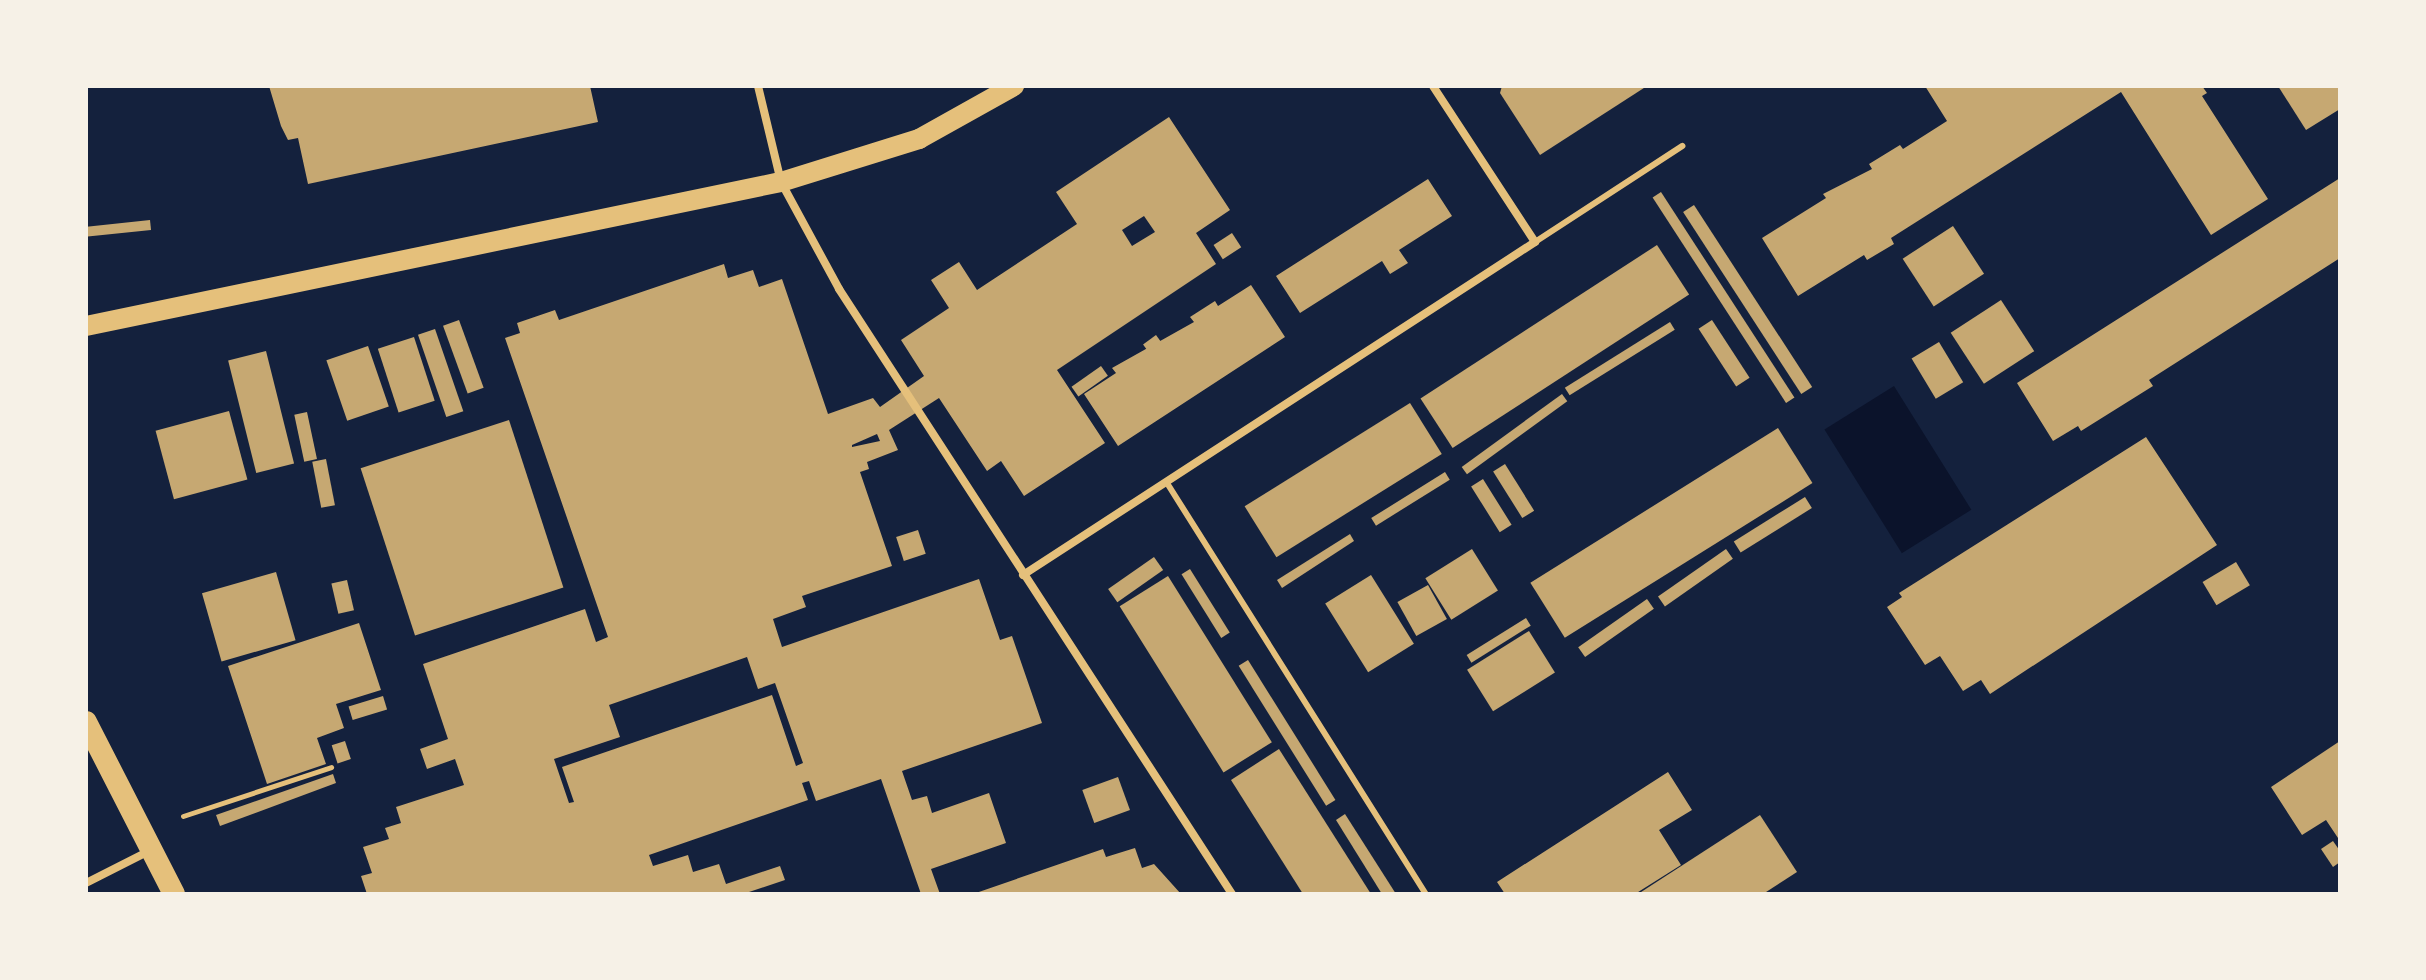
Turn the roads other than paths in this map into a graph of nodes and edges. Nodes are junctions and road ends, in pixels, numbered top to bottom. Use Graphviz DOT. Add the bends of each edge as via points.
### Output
graph roads {
  1 [pos="758,86"];
  2 [pos="1014,86"];
  3 [pos="1433,86"];
  4 [pos="1682,146"];
  5 [pos="781,182"];
  6 [pos="1535,242"];
  7 [pos="86,326"];
  8 [pos="1167,483"];
  9 [pos="1023,575"];
  10 [pos="86,722"];
  11 [pos="151,850"];
  12 [pos="86,883"];
  13 [pos="174,894"];
  14 [pos="1232,894"];
  15 [pos="1426,894"];
  1 -- 5 [label="street"];
  2 -- 5 [label="main road" via="919,139"];
  3 -- 6 [label="street"];
  4 -- 6 [label="lane"];
  5 -- 7 [label="main road"];
  5 -- 9 [label="street" via="839,289"];
  6 -- 8 [label="street"];
  8 -- 9 [label="street"];
  8 -- 15 [label="lane"];
  9 -- 14 [label="street"];
  10 -- 11 [label="highway"];
  11 -- 12 [label="street"];
  11 -- 13 [label="highway"];
}
